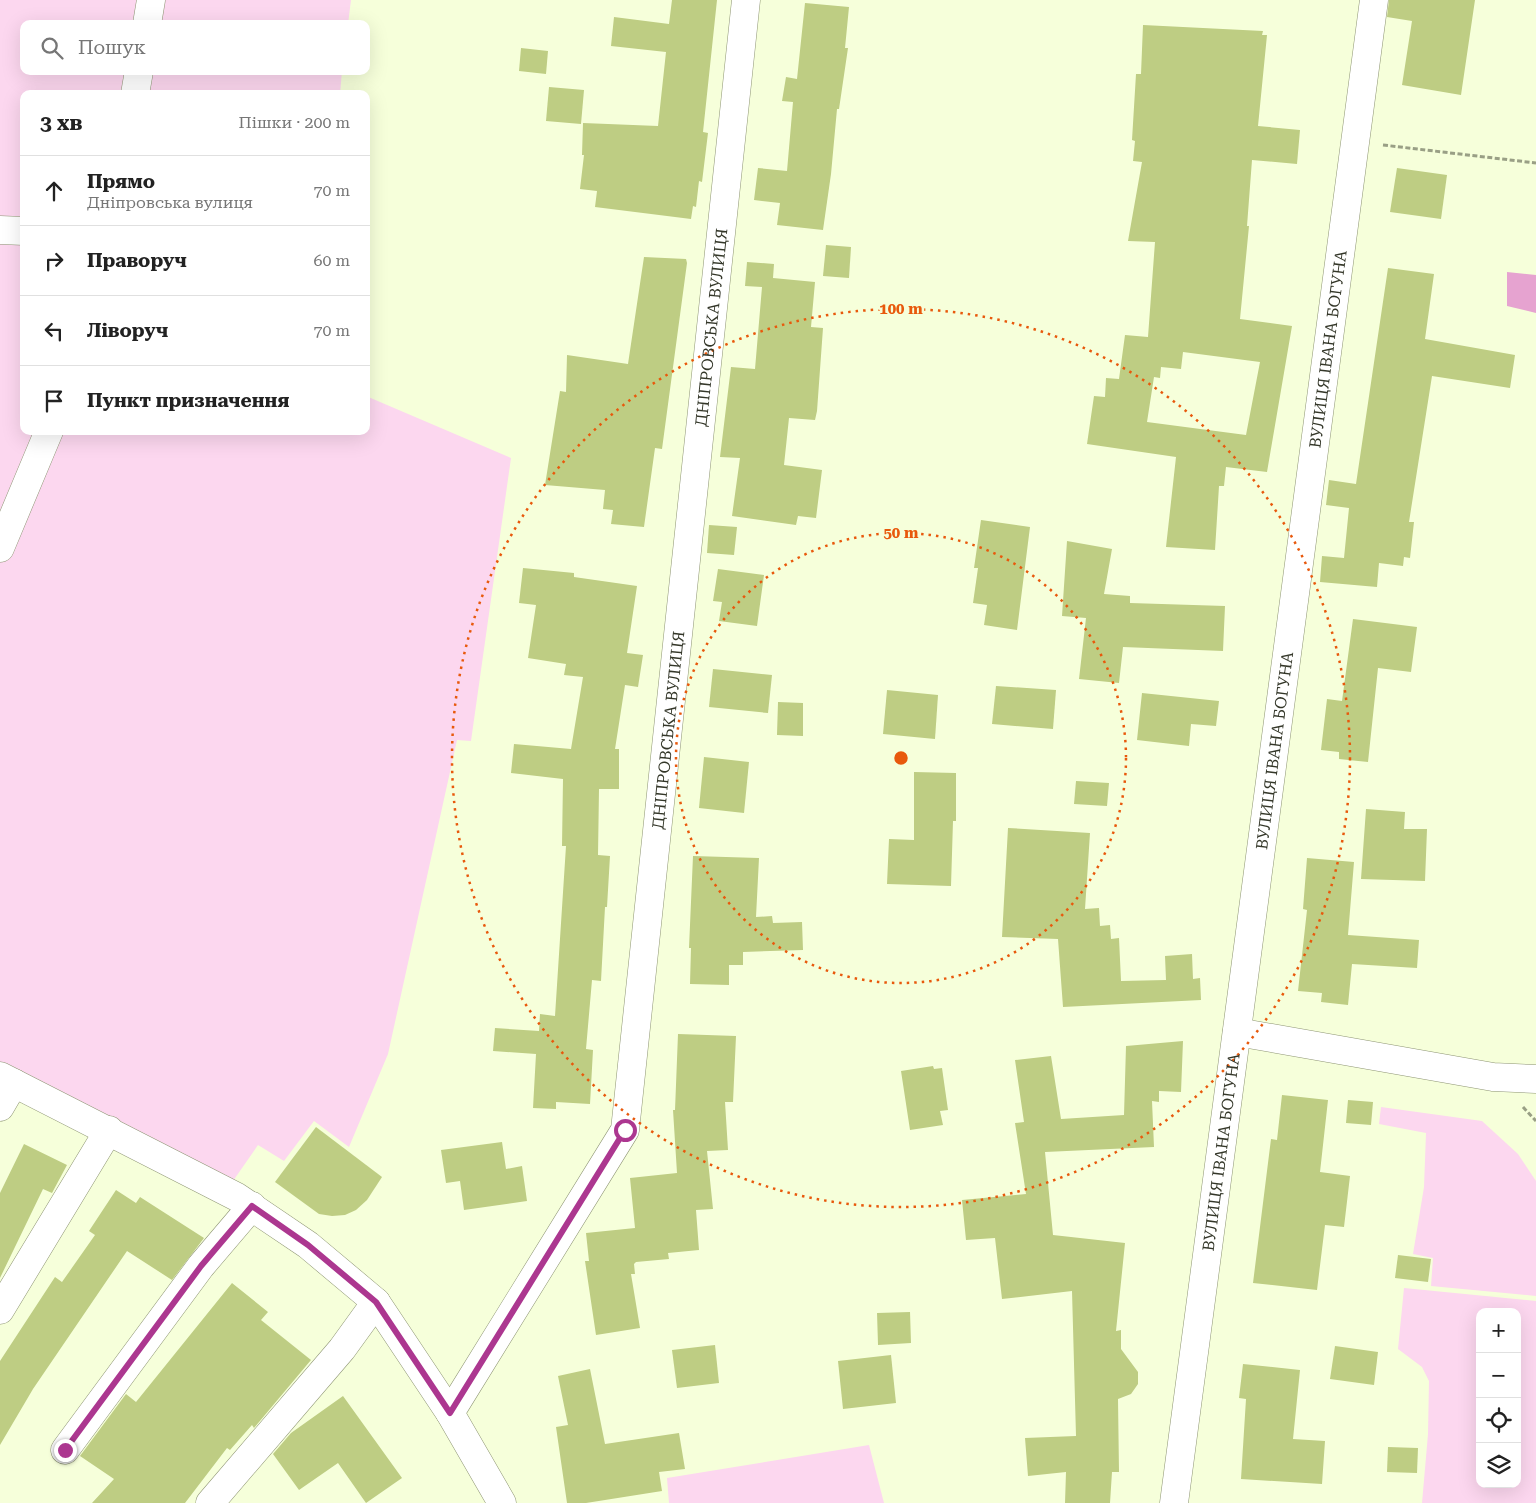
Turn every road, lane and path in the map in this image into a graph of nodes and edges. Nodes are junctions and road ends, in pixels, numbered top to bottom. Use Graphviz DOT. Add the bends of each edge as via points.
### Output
graph roads {
  1 [pos="151,0"];
  2 [pos="746,0"];
  3 [pos="1374,0"];
  4 [pos="148,20"];
  5 [pos="138,75"];
  6 [pos="136,90"];
  7 [pos="1355,141"];
  8 [pos="1536,163"];
  9 [pos="0,230"];
  10 [pos="20,231"];
  11 [pos="47,435"];
  12 [pos="0,548"];
  13 [pos="1237,1032"];
  14 [pos="1536,1078"];
  15 [pos="7,1079"];
  16 [pos="0,1106"];
  17 [pos="110,1130"];
  18 [pos="252,1206"];
  19 [pos="376,1302"];
  20 [pos="0,1310"];
  21 [pos="450,1413"];
  22 [pos="65,1450"];
  23 [pos="210,1503"];
  24 [pos="502,1503"];
  25 [pos="1174,1503"];
  1 -- 4 [label="street"];
  2 -- 21 [label="street, ДНІПРОВСЬКА ВУЛИЦЯ" via="625,1130"];
  3 -- 7 [label="street, ВУЛИЦЯ ІВАНА БОГУНА"];
  5 -- 6 [label="street"];
  7 -- 8 [label="path"];
  7 -- 13 [label="street, ВУЛИЦЯ ІВАНА БОГУНА"];
  9 -- 10 [label="street"];
  11 -- 12 [label="street"];
  13 -- 14 [label="street" via="1493,1077"];
  13 -- 25 [label="street, ВУЛИЦЯ ІВАНА БОГУНА"];
  15 -- 16 [label="street"];
  15 -- 17 [label="street"];
  17 -- 18 [label="street"];
  17 -- 20 [label="street"];
  18 -- 19 [label="street" via="308,1245"];
  18 -- 22 [label="street" via="201,1266"];
  19 -- 21 [label="street"];
  19 -- 23 [label="street" via="342,1349"];
  21 -- 24 [label="street"];
}
